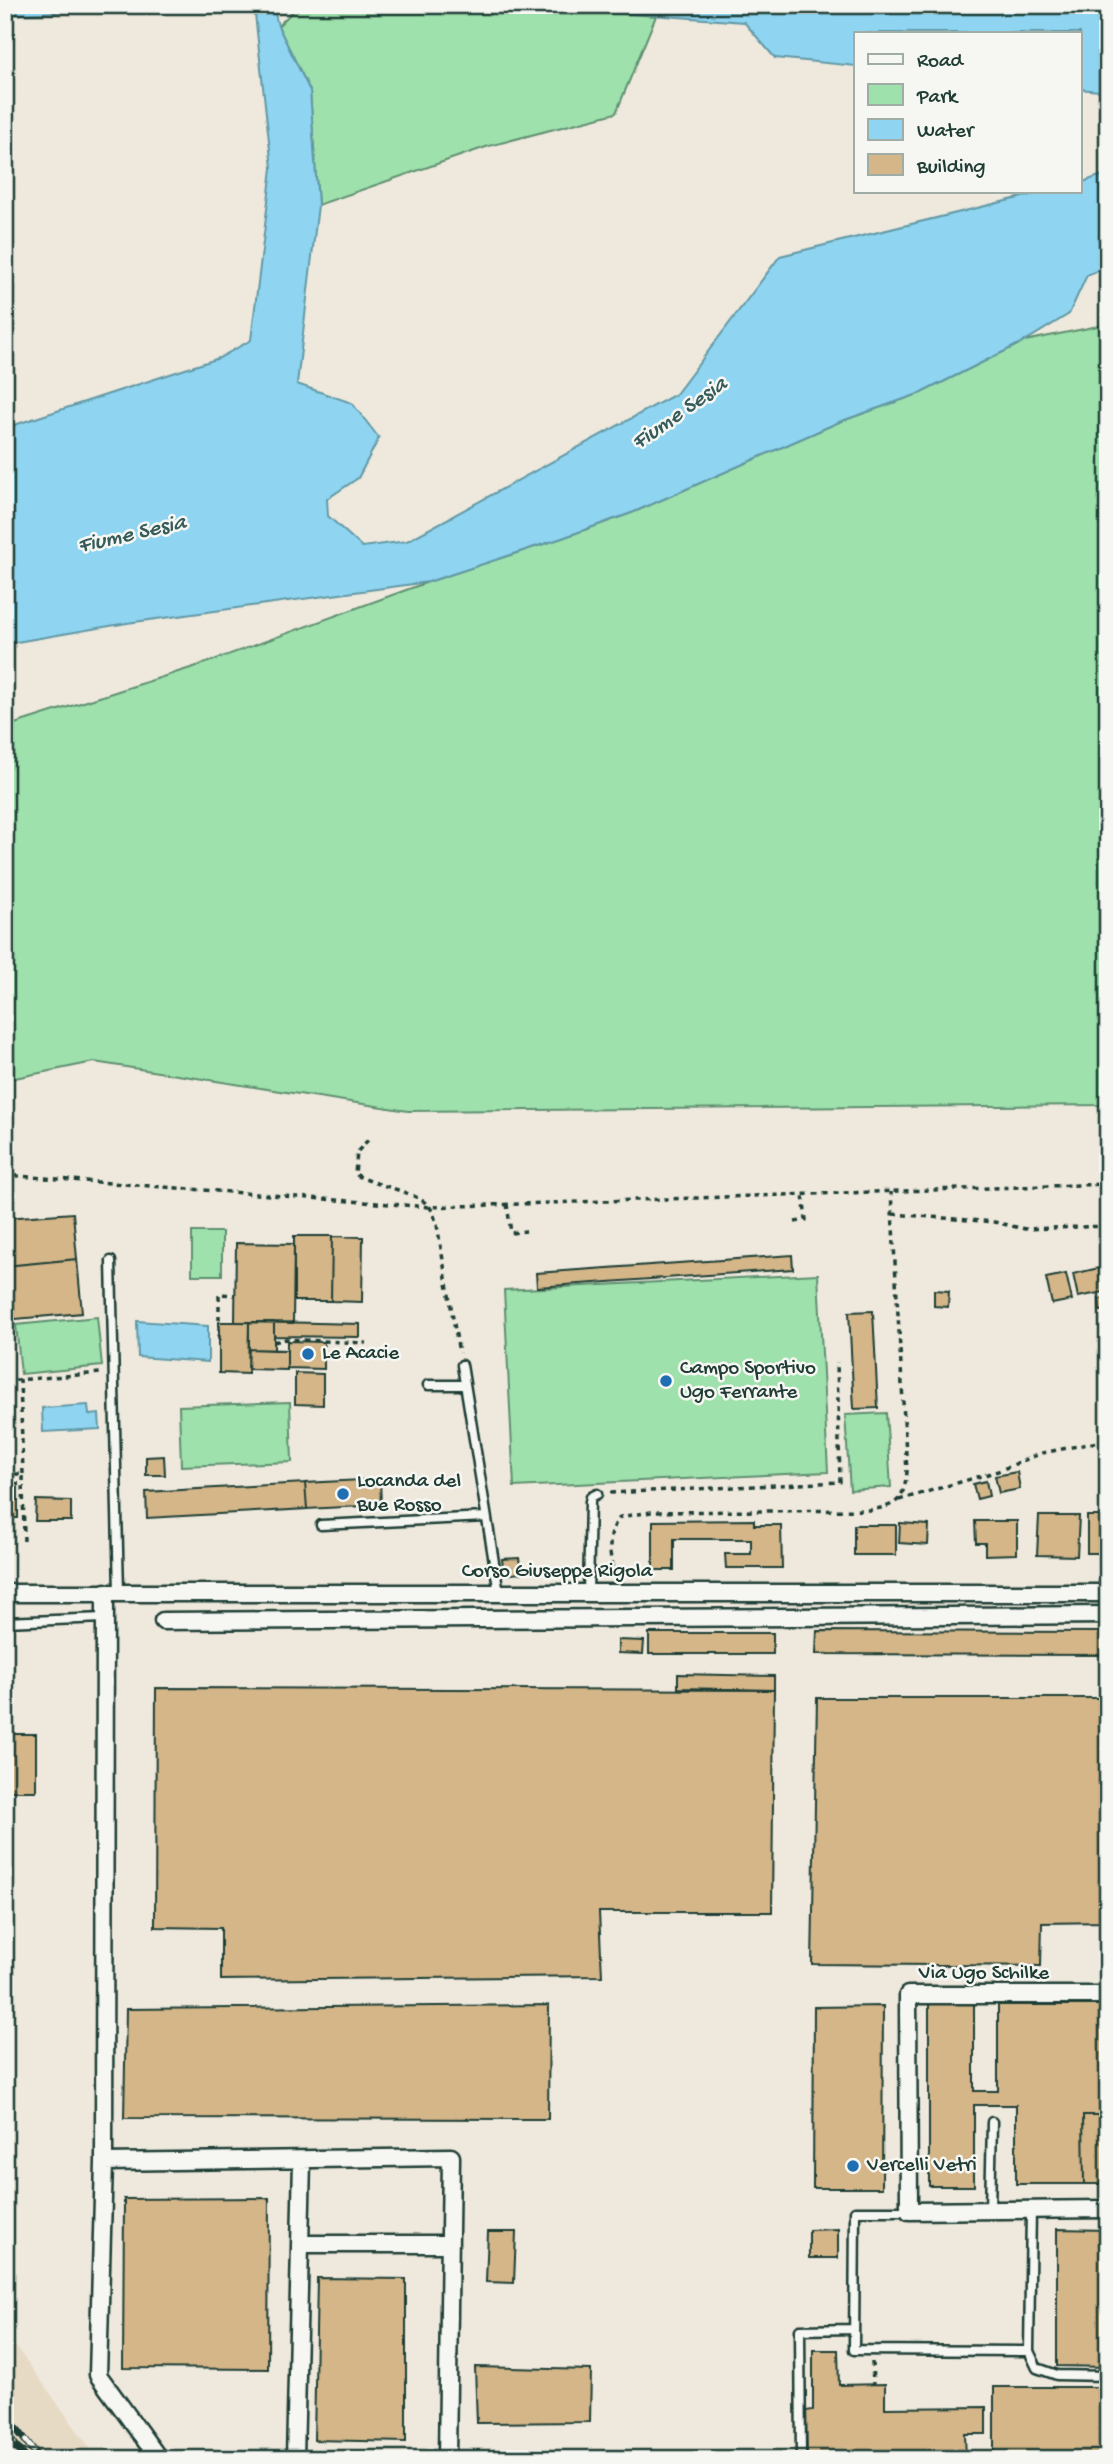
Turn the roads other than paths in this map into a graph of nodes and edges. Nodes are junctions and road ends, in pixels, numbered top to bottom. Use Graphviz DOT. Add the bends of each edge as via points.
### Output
graph roads {
  1 [pos="111,1261"];
  2 [pos="462,1365"];
  3 [pos="428,1385"];
  4 [pos="464,1385"];
  5 [pos="597,1493"];
  6 [pos="486,1517"];
  7 [pos="321,1525"];
  8 [pos="112,1592"];
  9 [pos="499,1592"];
  10 [pos="5,1593"];
  11 [pos="588,1593"];
  12 [pos="1108,1593"];
  13 [pos="1108,1615"];
  14 [pos="104,1618"];
  15 [pos="163,1621"];
  16 [pos="5,1622"];
  17 [pos="1108,1995"];
  18 [pos="992,2122"];
  19 [pos="302,2161"];
  20 [pos="104,2162"];
  21 [pos="1031,2209"];
  22 [pos="1108,2209"];
  23 [pos="990,2210"];
  24 [pos="909,2211"];
  25 [pos="300,2244"];
  26 [pos="450,2244"];
  27 [pos="854,2329"];
  28 [pos="1029,2351"];
  29 [pos="1108,2376"];
  30 [pos="159,2459"];
  31 [pos="295,2459"];
  32 [pos="447,2459"];
  33 [pos="801,2459"];
  1 -- 8 [label="lane"];
  2 -- 4 [label="lane"];
  3 -- 4 [label="lane"];
  4 -- 6 [label="lane"];
  5 -- 11 [label="lane" via="590,1502"];
  6 -- 7 [label="lane"];
  6 -- 9 [label="lane"];
  8 -- 9 [label="street, Corso Giuseppe Rigola"];
  8 -- 10 [label="street, Corso Giuseppe Rigola"];
  8 -- 14 [label="street"];
  9 -- 11 [label="street, Corso Giuseppe Rigola"];
  11 -- 12 [label="street, Corso Giuseppe Rigola"];
  13 -- 15 [label="street"];
  14 -- 16 [label="lane"];
  14 -- 20 [label="street"];
  17 -- 24 [label="street, Via Ugo Schilke" via="908,1995"];
  18 -- 23 [label="lane"];
  19 -- 20 [label="street"];
  19 -- 25 [label="street"];
  19 -- 26 [label="street" via="451,2157"];
  20 -- 30 [label="street" via="98,2375"];
  21 -- 22 [label="street"];
  21 -- 23 [label="street"];
  21 -- 28 [label="lane"];
  23 -- 24 [label="street"];
  24 -- 27 [label="lane" via="855,2211"];
  25 -- 26 [label="street"];
  25 -- 31 [label="street"];
  26 -- 32 [label="street"];
  27 -- 28 [label="lane" via="854,2350"];
  27 -- 33 [label="lane" via="800,2330"];
  28 -- 29 [label="lane" via="1037,2368 1057,2375"];
}
